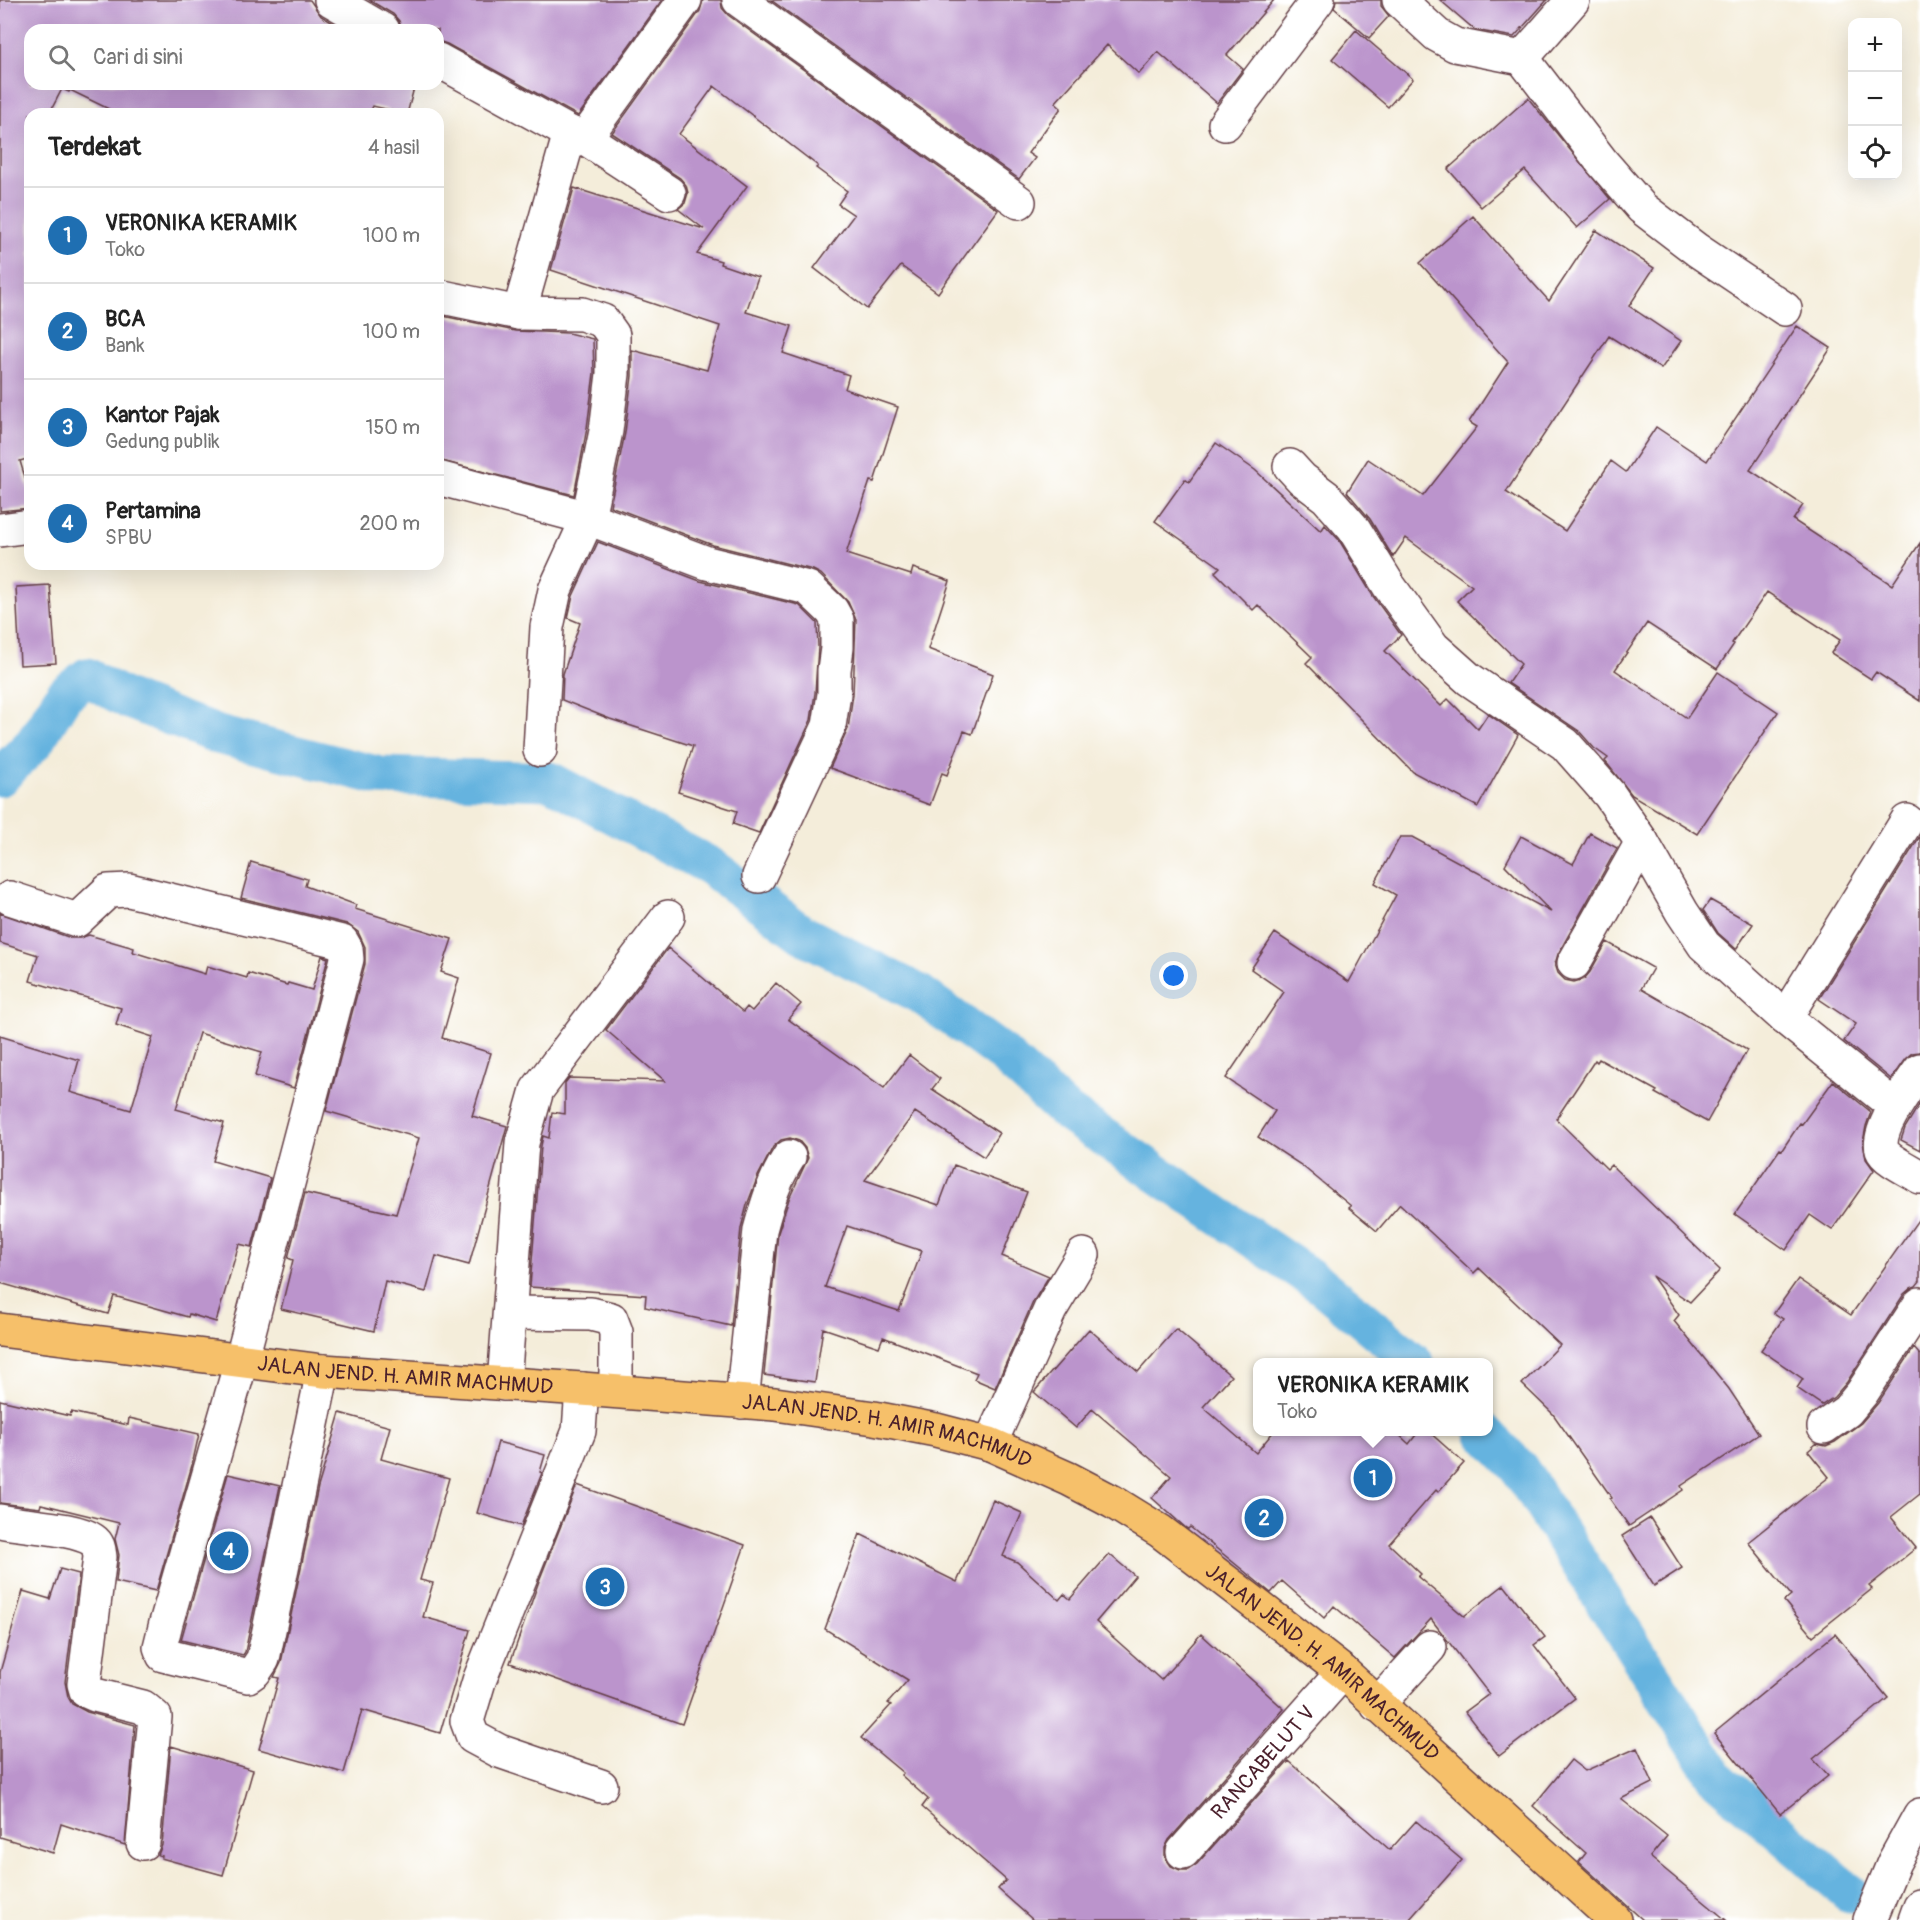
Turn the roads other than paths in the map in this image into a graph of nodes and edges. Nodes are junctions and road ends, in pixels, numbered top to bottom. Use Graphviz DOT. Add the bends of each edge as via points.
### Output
graph roads {
  1 [pos="330,0"];
  2 [pos="685,0"];
  3 [pos="739,0"];
  4 [pos="1318,0"];
  5 [pos="1399,0"];
  6 [pos="1573,0"];
  7 [pos="372,24"];
  8 [pos="1522,58"];
  9 [pos="444,63"];
  10 [pos="1225,124"];
  11 [pos="578,135"];
  12 [pos="669,193"];
  13 [pos="1019,202"];
  14 [pos="444,297"];
  15 [pos="1785,309"];
  16 [pos="519,313"];
  17 [pos="1290,466"];
  18 [pos="444,480"];
  19 [pos="588,518"];
  20 [pos="24,527"];
  21 [pos="0,530"];
  22 [pos="540,750"];
  23 [pos="1907,820"];
  24 [pos="1642,842"];
  25 [pos="759,876"];
  26 [pos="10,898"];
  27 [pos="668,917"];
  28 [pos="1574,963"];
  29 [pos="1785,1018"];
  30 [pos="1920,1070"];
  31 [pos="1894,1106"];
  32 [pos="789,1157"];
  33 [pos="1920,1177"];
  34 [pos="1083,1255"];
  35 [pos="1920,1304"];
  36 [pos="510,1313"];
  37 [pos="0,1330"];
  38 [pos="241,1362"];
  39 [pos="323,1371"];
  40 [pos="504,1384"];
  41 [pos="582,1389"];
  42 [pos="616,1391"];
  43 [pos="742,1402"];
  44 [pos="1824,1427"];
  45 [pos="990,1444"];
  46 [pos="0,1521"];
  47 [pos="1430,1647"];
  48 [pos="1343,1672"];
  49 [pos="1377,1705"];
  50 [pos="601,1786"];
  51 [pos="1920,1815"];
  52 [pos="143,1843"];
  53 [pos="1182,1852"];
  54 [pos="1920,1906"];
  55 [pos="1615,1920"];
  56 [pos="1870,1920"];
  57 [pos="1915,1920"];
  1 -- 7 [label="street"];
  2 -- 11 [label="street"];
  3 -- 13 [label="street"];
  4 -- 10 [label="street"];
  5 -- 8 [label="street" via="1437,35 1455,45"];
  6 -- 8 [label="street"];
  8 -- 15 [label="street" via="1642,208"];
  9 -- 11 [label="street"];
  11 -- 12 [label="street"];
  11 -- 16 [label="street"];
  14 -- 16 [label="street"];
  16 -- 19 [label="street" via="582,314 603,321 613,335 607,422"];
  17 -- 24 [label="street" via="1326,497 1354,529 1433,647 1469,679 1565,744 1609,794"];
  18 -- 19 [label="street"];
  19 -- 22 [label="street" via="555,590 547,627"];
  19 -- 25 [label="street" via="707,563 808,588 837,620 829,726"];
  20 -- 21 [label="street"];
  23 -- 29 [label="street"];
  24 -- 28 [label="street"];
  24 -- 29 [label="street" via="1704,945"];
  26 -- 38 [label="street" via="78,920 108,891 129,890 342,942 346,949 347,959"];
  27 -- 36 [label="street" via="537,1090 522,1143"];
  29 -- 31 [label="street"];
  30 -- 31 [label="street"];
  31 -- 33 [label="street" via="1882,1149"];
  32 -- 43 [label="street" via="778,1174 760,1230"];
  34 -- 45 [label="street" via="1050,1310"];
  35 -- 44 [label="street" via="1862,1393 1847,1411"];
  36 -- 40 [label="street"];
  36 -- 42 [label="street" via="591,1314 611,1319 616,1332"];
  37 -- 38 [label="highway, JALAN JEND. H. AMIR MACHMUD"];
  38 -- 39 [label="highway, JALAN JEND. H. AMIR MACHMUD"];
  38 -- 39 [label="street" via="160,1647 163,1655 248,1676 263,1659"];
  39 -- 40 [label="highway, JALAN JEND. H. AMIR MACHMUD"];
  40 -- 41 [label="highway, JALAN JEND. H. AMIR MACHMUD"];
  41 -- 42 [label="highway, JALAN JEND. H. AMIR MACHMUD"];
  41 -- 50 [label="street" via="579,1431 467,1720 473,1737 499,1751"];
  42 -- 43 [label="highway, JALAN JEND. H. AMIR MACHMUD"];
  43 -- 45 [label="highway, JALAN JEND. H. AMIR MACHMUD" via="874,1418"];
  45 -- 48 [label="highway, JALAN JEND. H. AMIR MACHMUD" via="1069,1479 1160,1531"];
  46 -- 52 [label="street" via="77,1534 98,1547 100,1557 84,1684 86,1691 143,1707 155,1717"];
  47 -- 49 [label="street"];
  48 -- 49 [label="highway, JALAN JEND. H. AMIR MACHMUD"];
  48 -- 53 [label="street, RANCABELUT V"];
  49 -- 55 [label="highway, JALAN JEND. H. AMIR MACHMUD"];
  51 -- 56 [label="street" via="1894,1862"];
  54 -- 57 [label="street"];
}
